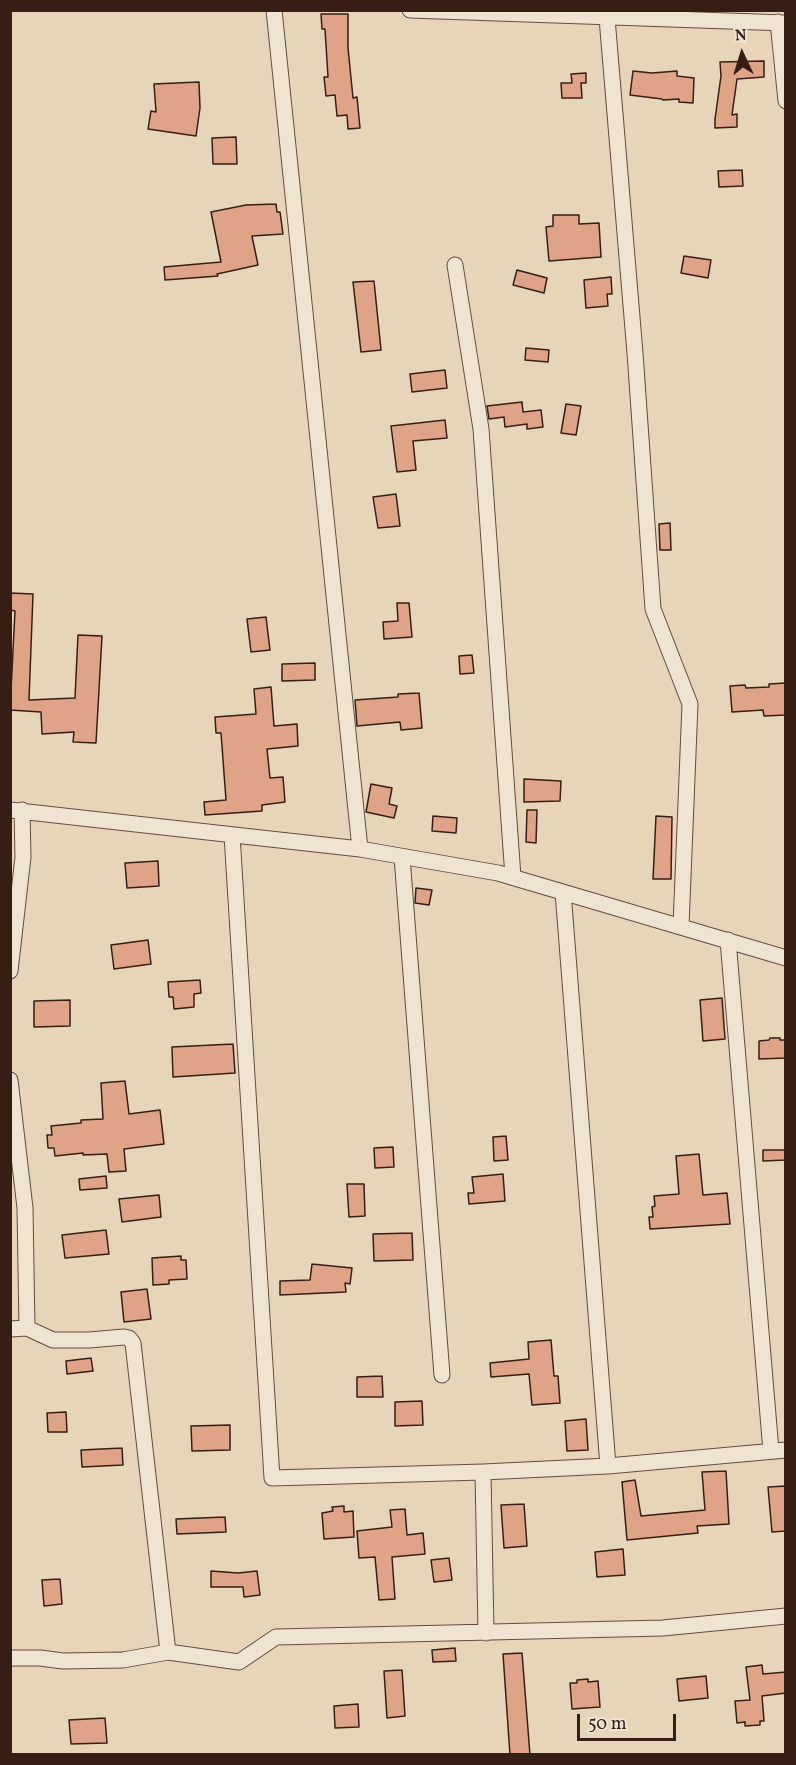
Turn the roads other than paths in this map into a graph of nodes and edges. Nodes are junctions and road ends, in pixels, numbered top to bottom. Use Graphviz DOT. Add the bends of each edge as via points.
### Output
graph roads {
  1 [pos="274,10"];
  2 [pos="410,10"];
  3 [pos="607,18"];
  4 [pos="782,22"];
  5 [pos="786,101"];
  6 [pos="455,265"];
  7 [pos="16,810"];
  8 [pos="232,835"];
  9 [pos="360,849"];
  10 [pos="402,856"];
  11 [pos="513,877"];
  12 [pos="563,892"];
  13 [pos="681,926"];
  14 [pos="728,940"];
  15 [pos="786,958"];
  16 [pos="10,971"];
  17 [pos="10,1080"];
  18 [pos="16,1166"];
  19 [pos="27,1328"];
  20 [pos="10,1329"];
  21 [pos="442,1375"];
  22 [pos="778,1450"];
  23 [pos="608,1466"];
  24 [pos="483,1472"];
  25 [pos="786,1616"];
  26 [pos="486,1633"];
  27 [pos="168,1652"];
  28 [pos="10,1658"];
  1 -- 9 [label="street"];
  2 -- 3 [label="street"];
  3 -- 4 [label="street"];
  3 -- 13 [label="street" via="653,609 690,704"];
  4 -- 5 [label="street"];
  6 -- 11 [label="street" via="481,429"];
  7 -- 8 [label="street"];
  7 -- 16 [label="street" via="23,857"];
  8 -- 9 [label="street"];
  8 -- 24 [label="street" via="272,1478"];
  9 -- 10 [label="street"];
  10 -- 11 [label="street"];
  10 -- 21 [label="street"];
  11 -- 12 [label="street"];
  12 -- 13 [label="street"];
  12 -- 23 [label="street"];
  13 -- 14 [label="street"];
  14 -- 15 [label="street"];
  14 -- 22 [label="street"];
  17 -- 18 [label="street"];
  18 -- 19 [label="street" via="25,1208"];
  19 -- 20 [label="street"];
  19 -- 27 [label="street" via="53,1340 124,1337 133,1343"];
  22 -- 23 [label="street"];
  23 -- 24 [label="street"];
  24 -- 26 [label="street"];
  25 -- 26 [label="street" via="663,1628"];
  26 -- 27 [label="street" via="276,1636 239,1662"];
  27 -- 28 [label="street" via="123,1660"];
}
